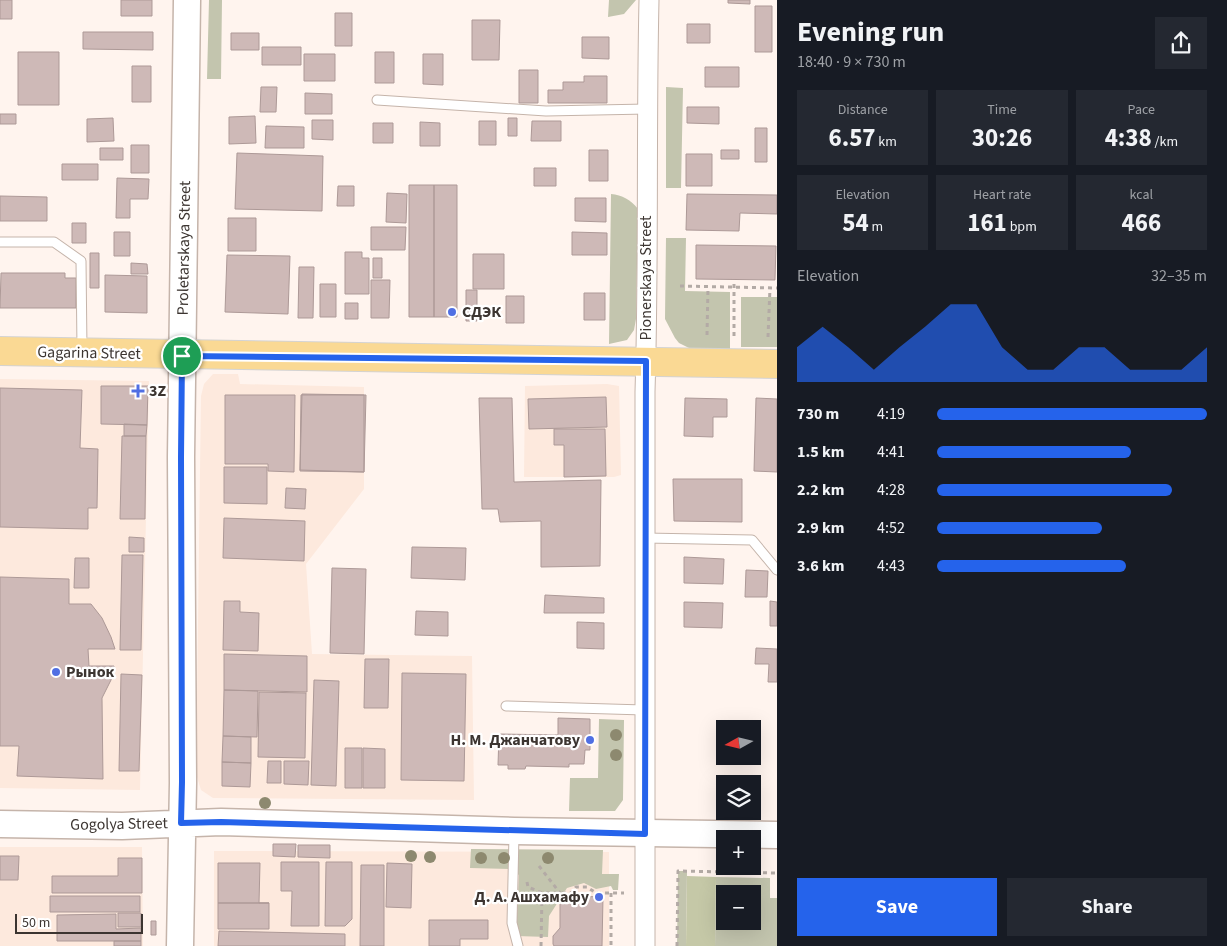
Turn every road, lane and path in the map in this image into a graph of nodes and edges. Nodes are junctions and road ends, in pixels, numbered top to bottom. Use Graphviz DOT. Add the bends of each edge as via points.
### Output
graph roads {
  1 [pos="187,0"];
  2 [pos="649,0"];
  3 [pos="377,100"];
  4 [pos="647,108"];
  5 [pos="0,242"];
  6 [pos="734,280"];
  7 [pos="680,286"];
  8 [pos="708,287"];
  9 [pos="734,287"];
  10 [pos="770,288"];
  11 [pos="777,288"];
  12 [pos="707,336"];
  13 [pos="734,336"];
  14 [pos="768,337"];
  15 [pos="0,351"];
  16 [pos="82,353"];
  17 [pos="182,356"];
  18 [pos="646,361"];
  19 [pos="777,364"];
  20 [pos="645,538"];
  21 [pos="777,570"];
  22 [pos="506,706"];
  23 [pos="644,710"];
  24 [pos="181,823"];
  25 [pos="0,824"];
  26 [pos="514,831"];
  27 [pos="645,834"];
  28 [pos="777,835"];
  29 [pos="539,866"];
  30 [pos="777,873"];
  31 [pos="526,880"];
  32 [pos="542,893"];
  33 [pos="560,893"];
  34 [pos="611,893"];
  35 [pos="624,893"];
  36 [pos="180,946"];
  37 [pos="518,946"];
  38 [pos="541,946"];
  39 [pos="611,946"];
  40 [pos="645,946"];
  41 [pos="677,946"];
  1 -- 17 [label="main road, Proletarskaya Street"];
  2 -- 4 [label="street, Pionerskaya Street"];
  3 -- 4 [label="lane" via="546,111"];
  4 -- 18 [label="street, Pionerskaya Street"];
  5 -- 16 [label="lane" via="54,242 81,261"];
  6 -- 9 [label="path"];
  7 -- 8 [label="path"];
  8 -- 9 [label="path"];
  8 -- 12 [label="path"];
  9 -- 10 [label="path"];
  9 -- 13 [label="path"];
  10 -- 11 [label="path"];
  10 -- 14 [label="path"];
  15 -- 16 [label="main road, Gagarina Street"];
  16 -- 17 [label="main road, Gagarina Street"];
  17 -- 18 [label="main road, Gagarina Street"];
  17 -- 24 [label="main road, Proletarskaya Street"];
  18 -- 19 [label="main road, Gagarina Street"];
  18 -- 20 [label="street, Pionerskaya Street"];
  20 -- 21 [label="lane" via="752,540"];
  20 -- 23 [label="street, Pionerskaya Street"];
  22 -- 23 [label="lane"];
  23 -- 27 [label="street, Pionerskaya Street"];
  24 -- 25 [label="main road, Gogolya Street" via="122,826"];
  24 -- 26 [label="main road, Gogolya Street"];
  24 -- 36 [label="main road, Proletarskaya Street"];
  26 -- 27 [label="main road, Gogolya Street"];
  26 -- 37 [label="lane" via="512,923"];
  27 -- 28 [label="main road, Gogolya Street"];
  27 -- 40 [label="street, Pionerskaya Street"];
  29 -- 33 [label="path"];
  30 -- 41 [label="path" via="678,871"];
  31 -- 32 [label="path" via="528,887"];
  32 -- 33 [label="path"];
  32 -- 38 [label="path"];
  33 -- 34 [label="path" via="587,887 596,893"];
  34 -- 35 [label="path"];
  34 -- 39 [label="path"];
}
